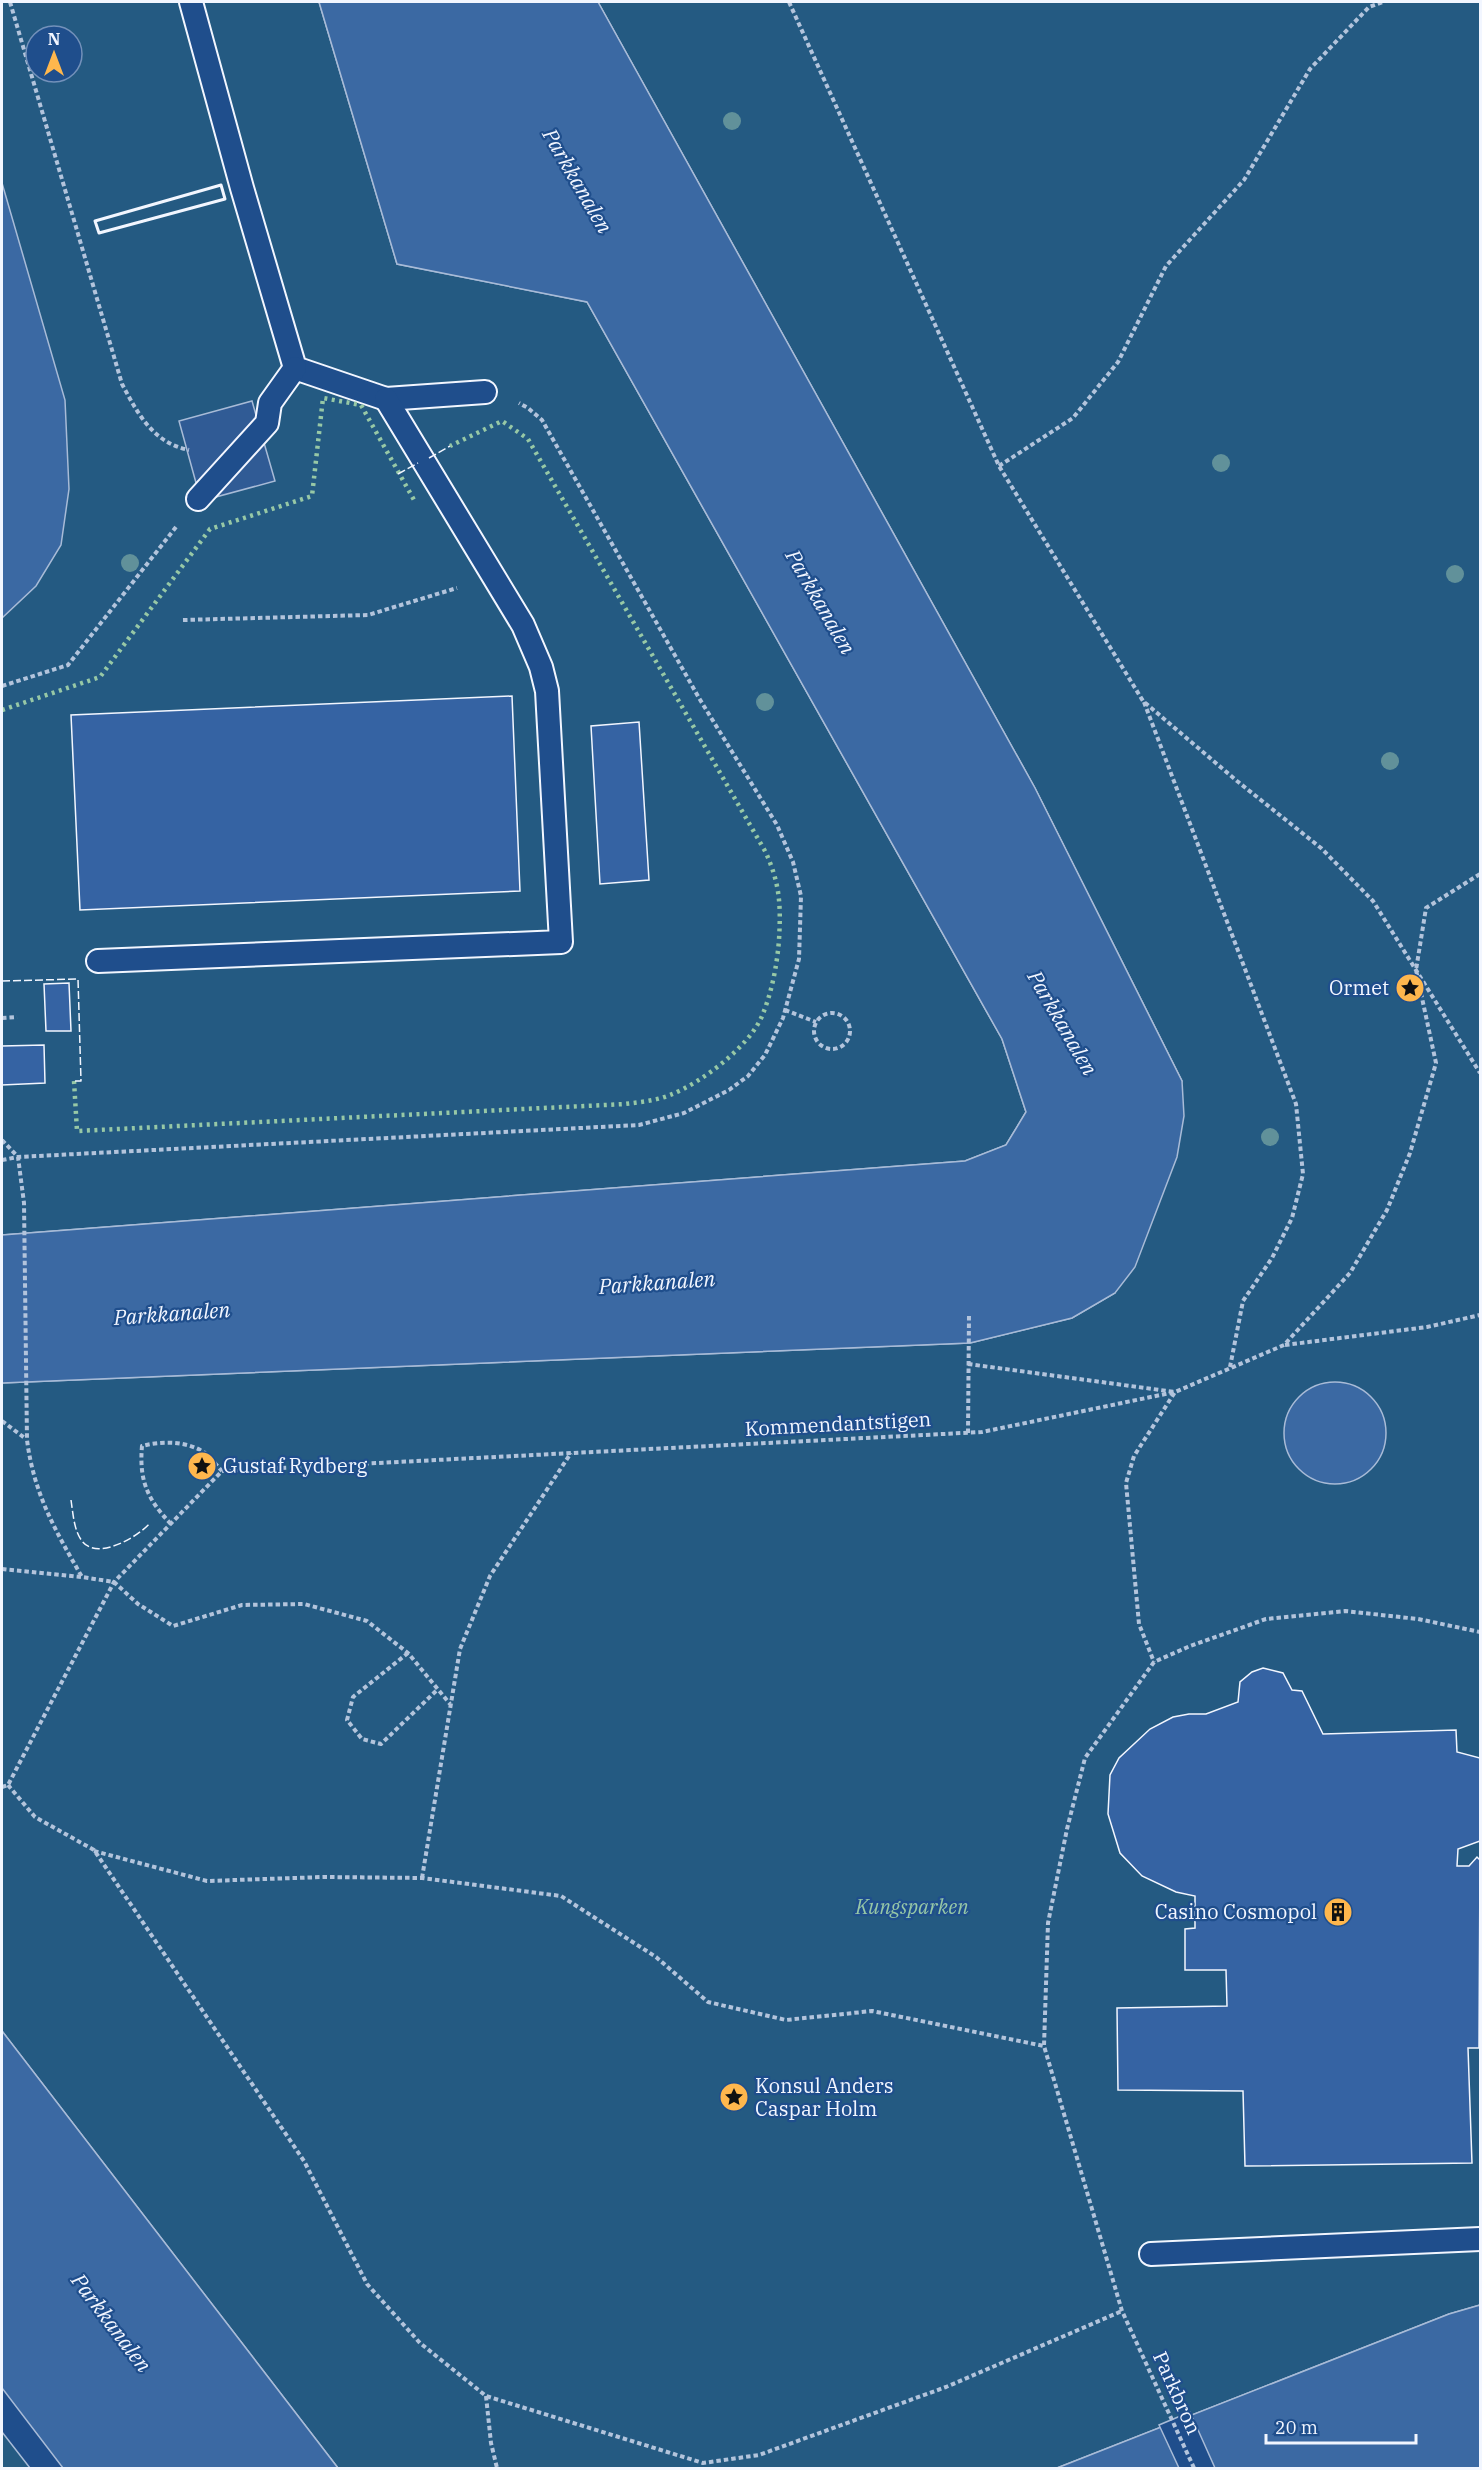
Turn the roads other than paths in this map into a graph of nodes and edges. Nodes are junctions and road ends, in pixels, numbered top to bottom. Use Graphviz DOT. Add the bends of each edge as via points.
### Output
graph roads {
  1 [pos="191,2"];
  2 [pos="296,368"];
  3 [pos="484,392"];
  4 [pos="386,399"];
  5 [pos="198,500"];
  6 [pos="98,961"];
  7 [pos="1480,2239"];
  8 [pos="1151,2254"];
  1 -- 2 [label="lane"];
  2 -- 4 [label="lane"];
  2 -- 5 [label="lane" via="270,403 267,423"];
  3 -- 4 [label="lane"];
  4 -- 6 [label="lane" via="523,625 541,667 548,692 561,942"];
  7 -- 8 [label="lane"];
}
